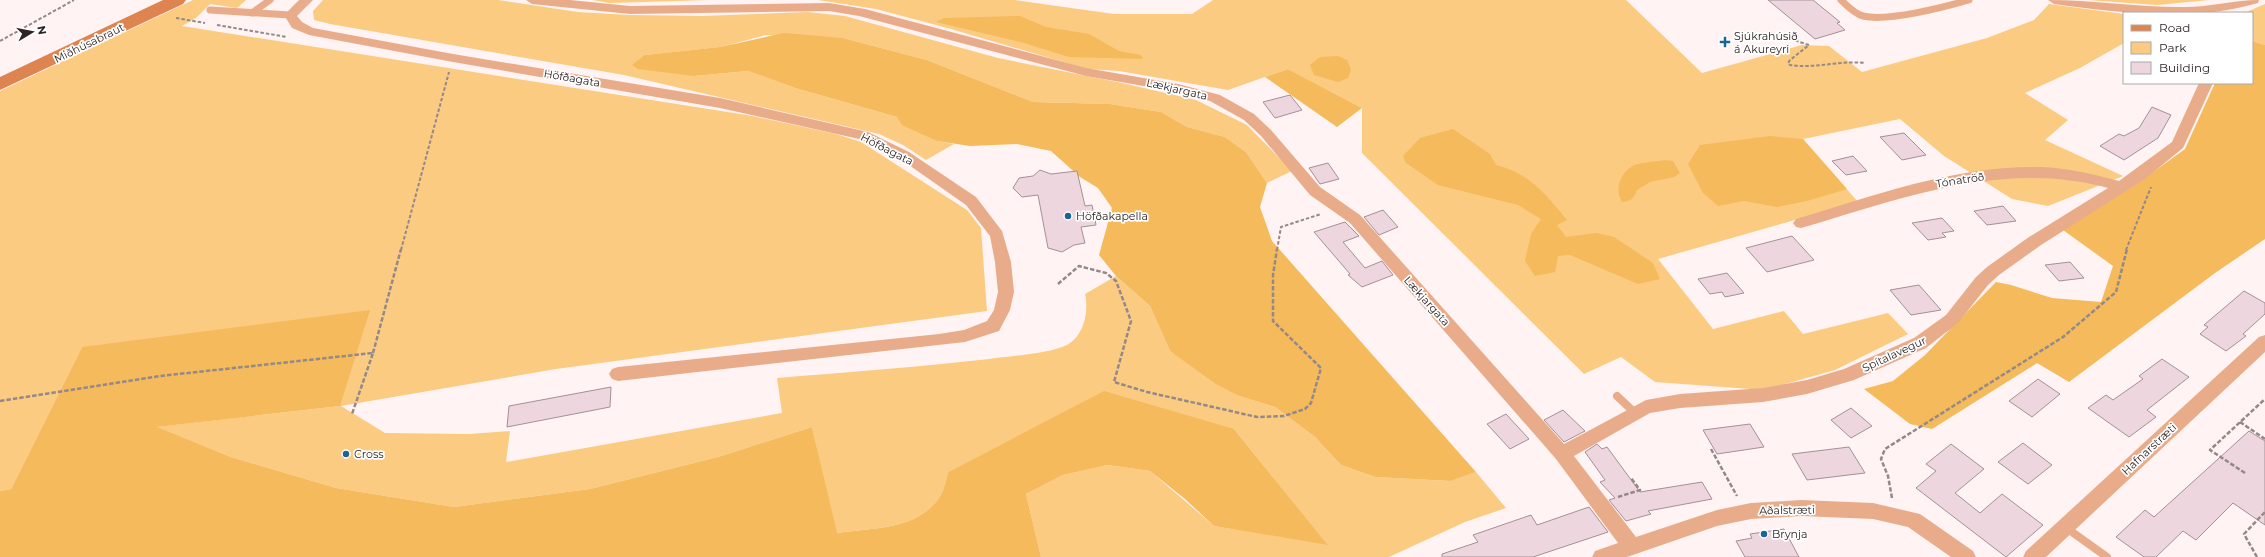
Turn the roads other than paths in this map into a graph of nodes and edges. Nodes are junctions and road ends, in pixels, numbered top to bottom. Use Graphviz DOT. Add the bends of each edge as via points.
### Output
graph roads {
  1 [pos="177,0"];
  2 [pos="270,0"];
  3 [pos="307,0"];
  4 [pos="532,0"];
  5 [pos="1841,0"];
  6 [pos="1969,0"];
  7 [pos="2054,0"];
  8 [pos="2253,0"];
  9 [pos="210,10"];
  10 [pos="2225,10"];
  11 [pos="252,13"];
  12 [pos="290,15"];
  13 [pos="0,84"];
  14 [pos="2206,84"];
  15 [pos="2121,187"];
  16 [pos="1801,223"];
  17 [pos="2265,342"];
  18 [pos="618,374"];
  19 [pos="1617,396"];
  20 [pos="1634,412"];
  21 [pos="1562,454"];
  22 [pos="2065,527"];
  23 [pos="1632,546"];
  24 [pos="1602,557"];
  25 [pos="1966,557"];
  26 [pos="2033,557"];
  27 [pos="2107,557"];
  1 -- 13 [label="street, Miðhúsabraut"];
  2 -- 11 [label="lane"];
  3 -- 12 [label="street"];
  4 -- 21 [label="street, Lækjargata" via="630,10 829,6 1086,72 1201,94 1229,105 1266,133 1315,191 1355,219"];
  5 -- 6 [label="lane" via="1858,14 1874,17 1947,7"];
  7 -- 10 [label="street" via="2123,8"];
  8 -- 10 [label="street"];
  9 -- 11 [label="lane"];
  11 -- 12 [label="lane"];
  12 -- 18 [label="street, Höfðagata" via="297,25 309,30 453,58 720,103 863,135 904,155 971,201 997,235 1006,292 1002,310 993,326 965,336 939,340"];
  14 -- 15 [label="street, Spítalavegur" via="2178,145"];
  15 -- 16 [label="street, Tónatröð" via="2098,178 2064,172 1984,176 1945,181"];
  15 -- 20 [label="street, Spítalavegur" via="2035,241 1993,271 1952,319 1934,334 1906,350 1848,375 1807,387 1763,395 1658,404"];
  17 -- 22 [label="street, Hafnarstræti"];
  19 -- 20 [label="lane"];
  20 -- 21 [label="street, Spítalavegur"];
  21 -- 23 [label="street, Lækjargata"];
  22 -- 26 [label="street, Hafnarstræti"];
  22 -- 27 [label="lane"];
  23 -- 24 [label="street, Aðalstræti"];
  23 -- 25 [label="street, Aðalstræti" via="1717,518 1751,510 1801,508 1873,511 1913,520"];
}
